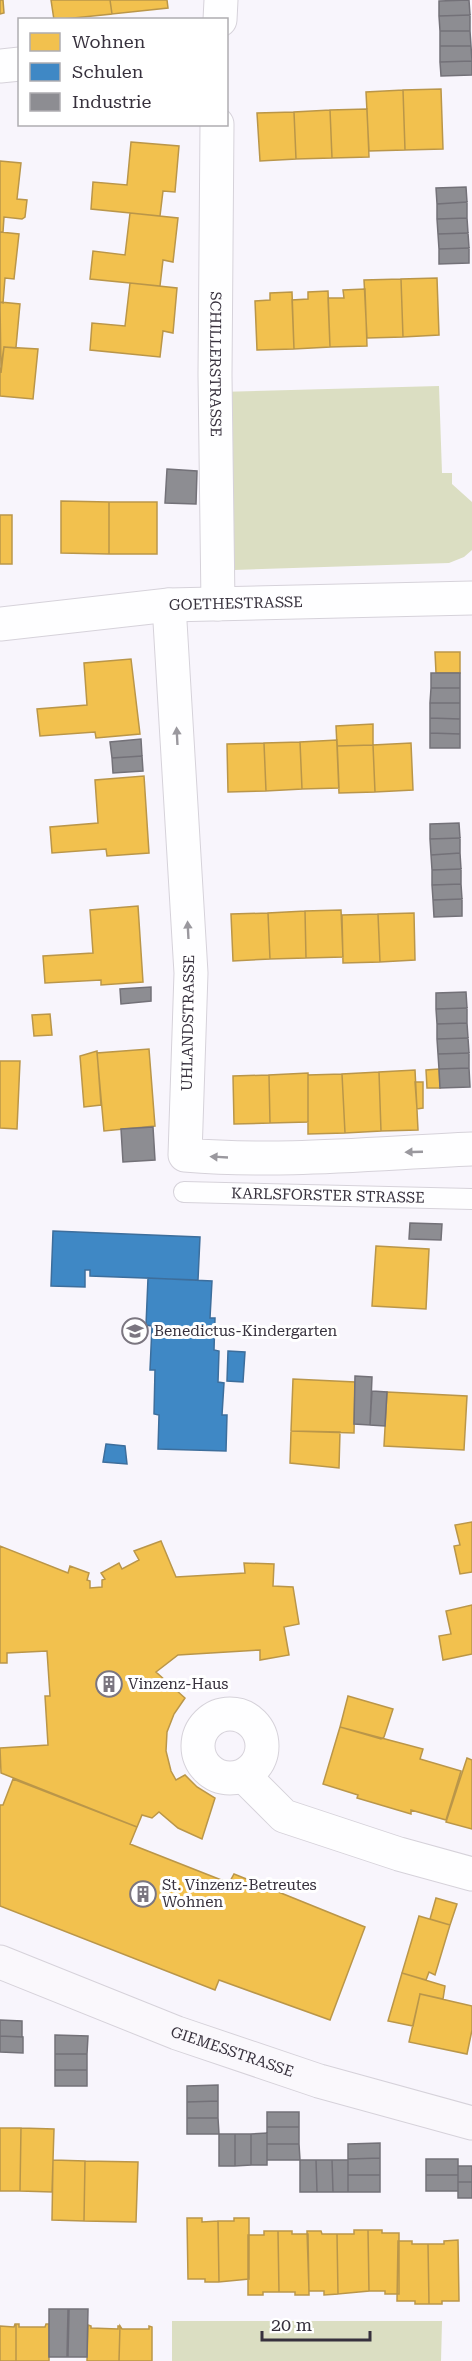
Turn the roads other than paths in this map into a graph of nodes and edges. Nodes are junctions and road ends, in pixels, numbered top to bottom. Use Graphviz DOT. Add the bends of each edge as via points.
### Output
graph roads {
  1 [pos="221,0"];
  2 [pos="220,18"];
  3 [pos="18,64"];
  4 [pos="0,66"];
  5 [pos="217,126"];
  6 [pos="472,598"];
  7 [pos="218,604"];
  8 [pos="169,605"];
  9 [pos="0,624"];
  10 [pos="472,1149"];
  11 [pos="184,1192"];
  12 [pos="472,1199"];
  13 [pos="244,1776"];
  14 [pos="472,1874"];
  15 [pos="0,1962"];
  16 [pos="472,2123"];
  1 -- 2 [label="street"];
  3 -- 4 [label="street"];
  5 -- 7 [label="street, SCHILLERSTRASSE"];
  6 -- 7 [label="street, GOETHESTRASSE"];
  7 -- 8 [label="street, GOETHESTRASSE"];
  8 -- 9 [label="street, GOETHESTRASSE"];
  10 -- 8 [label="street, UHLANDSTRASSE, one-way" via="220,1158 185,1155 191,973"];
  11 -- 12 [label="lane, KARLSFORSTER STRASSE"];
  13 -- 14 [label="street" via="284,1816"];
  15 -- 16 [label="main road, GIEMESSTRASSE" via="188,2037 319,2081"];
}
